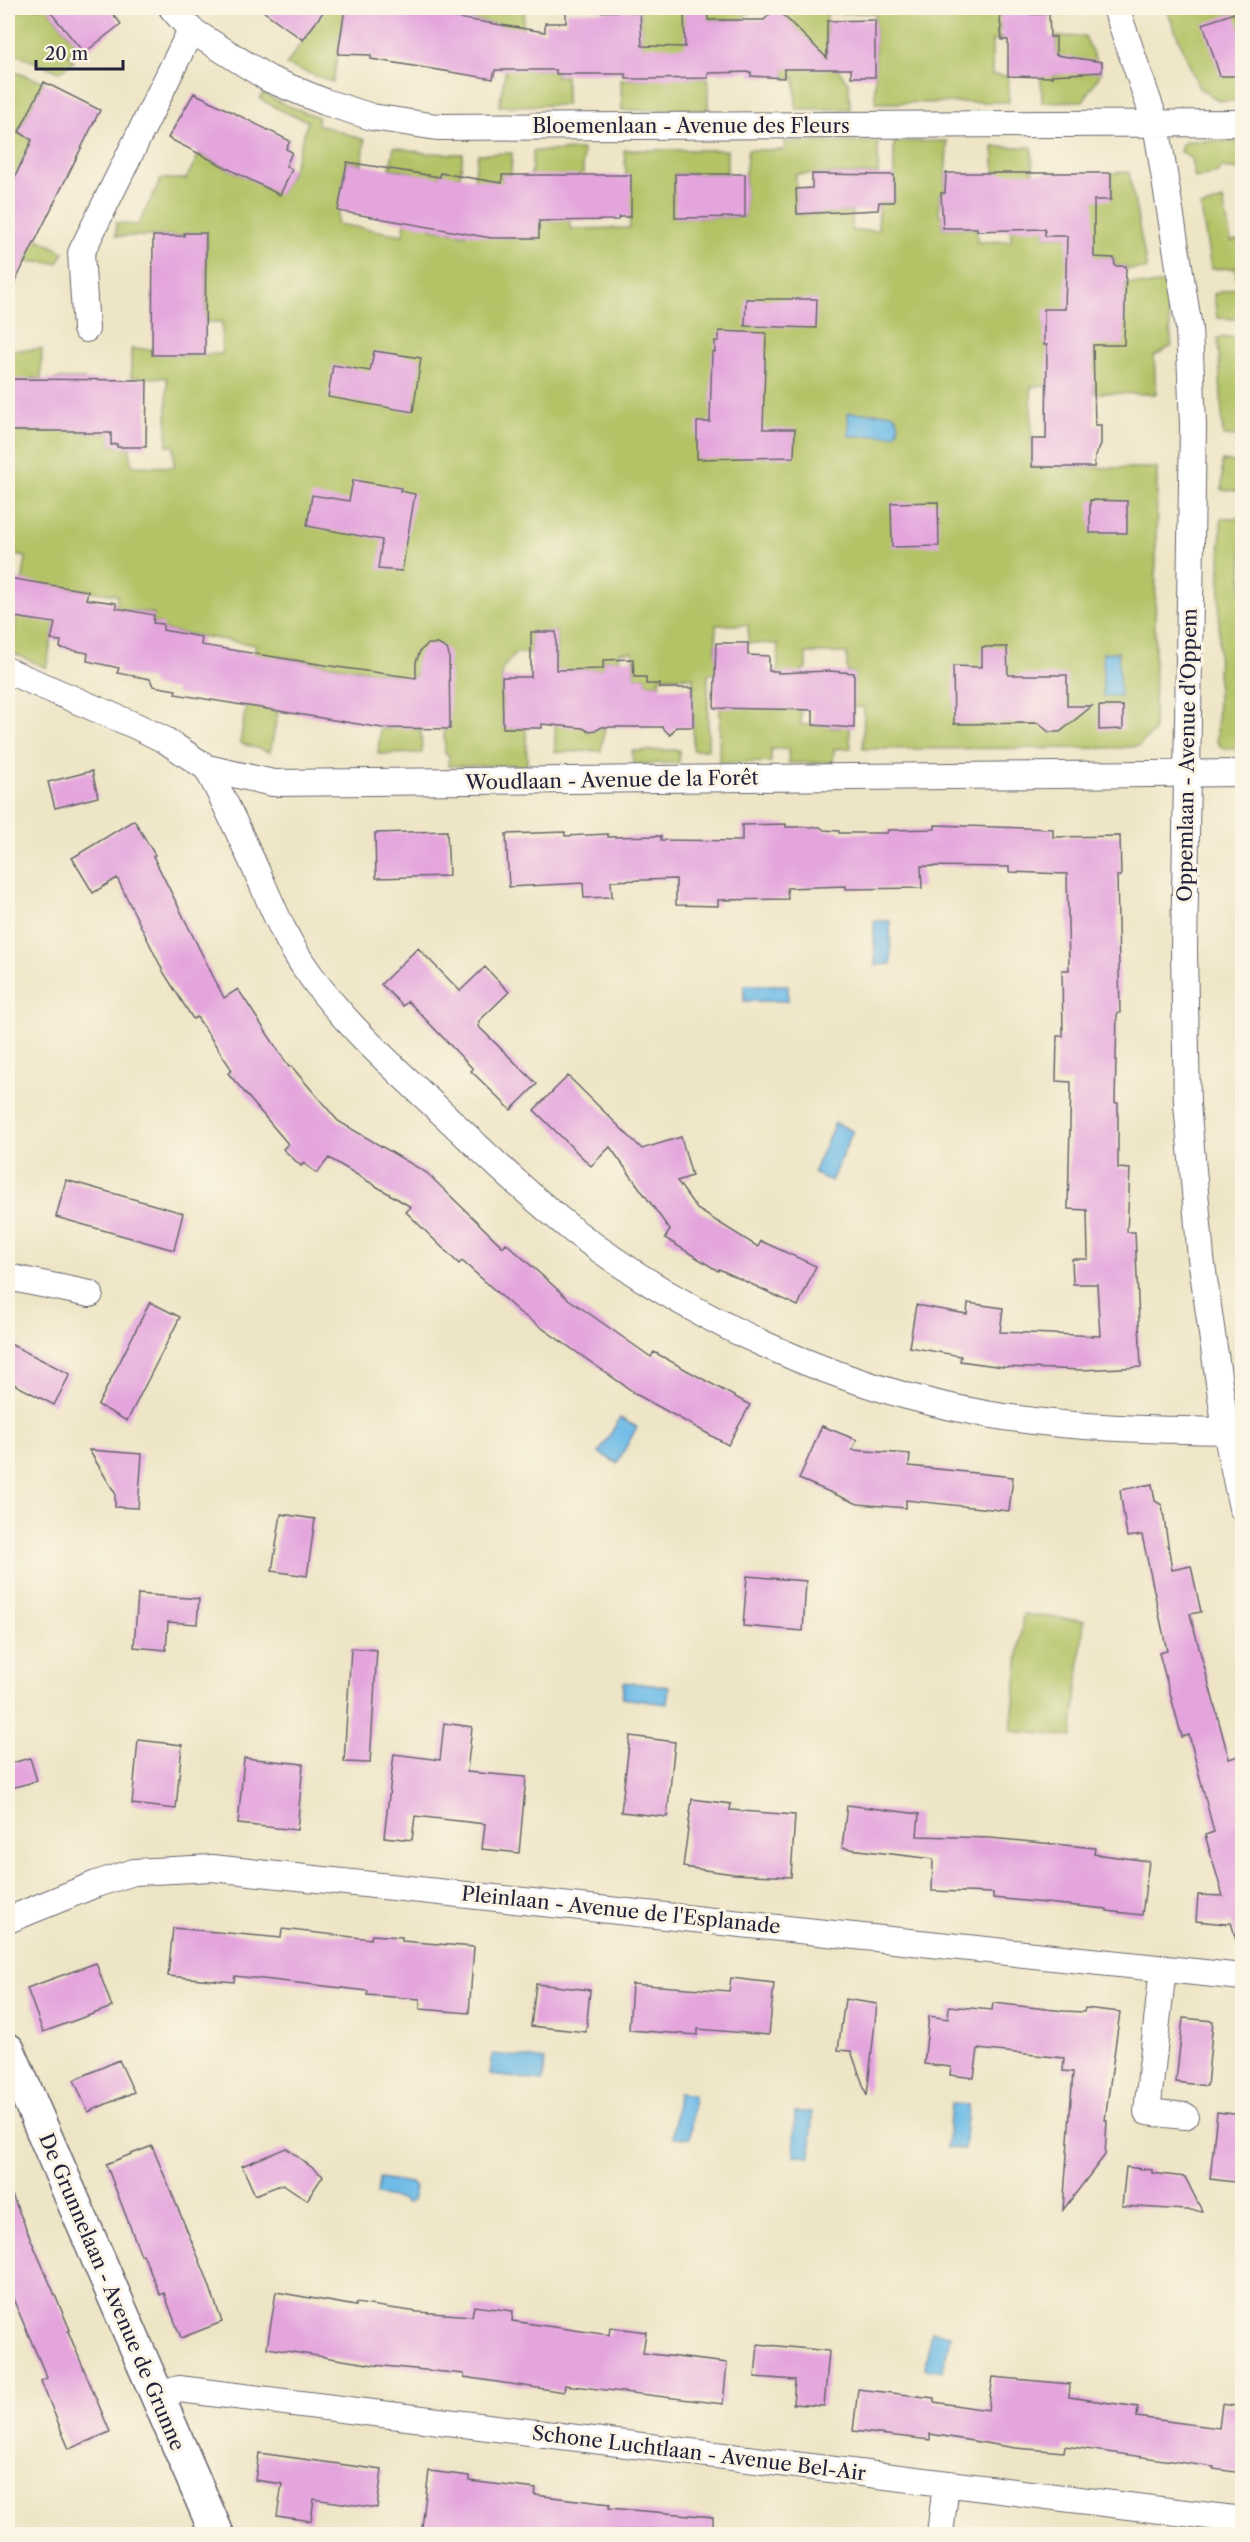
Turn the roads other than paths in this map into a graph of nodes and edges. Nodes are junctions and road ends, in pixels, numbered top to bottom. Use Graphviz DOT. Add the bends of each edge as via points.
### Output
graph roads {
  1 [pos="172,8"];
  2 [pos="1116,8"];
  3 [pos="191,30"];
  4 [pos="1242,123"];
  5 [pos="1156,124"];
  6 [pos="86,329"];
  7 [pos="8,671"];
  8 [pos="207,768"];
  9 [pos="1242,773"];
  10 [pos="1188,774"];
  11 [pos="8,1277"];
  12 [pos="90,1294"];
  13 [pos="1234,1431"];
  14 [pos="1242,1509"];
  15 [pos="8,1920"];
  16 [pos="1163,1968"];
  17 [pos="1242,1977"];
  18 [pos="8,2050"];
  19 [pos="1185,2116"];
  20 [pos="156,2396"];
  21 [pos="946,2484"];
  22 [pos="1226,2524"];
  23 [pos="217,2535"];
  24 [pos="939,2535"];
  1 -- 3 [label="street, Bloemenlaan - Avenue des Fleurs"];
  2 -- 5 [label="street, Oppemlaan - Avenue d'Oppem"];
  3 -- 5 [label="street, Bloemenlaan - Avenue des Fleurs" via="269,79 326,102 372,117 437,127"];
  3 -- 6 [label="street" via="81,253"];
  4 -- 5 [label="street, Bloemenlaan - Avenue des Fleurs"];
  5 -- 10 [label="street, Oppemlaan - Avenue d'Oppem" via="1181,266 1190,351 1193,425"];
  7 -- 8 [label="street, Woudlaan - Avenue de la Forêt" via="165,740"];
  8 -- 10 [label="street, Woudlaan - Avenue de la Forêt" via="273,783"];
  8 -- 13 [label="street" via="290,945 333,1006 515,1180 572,1229 642,1278 778,1351 930,1402 987,1414 1077,1425"];
  9 -- 10 [label="street, Woudlaan - Avenue de la Forêt"];
  10 -- 13 [label="street, Oppemlaan - Avenue d'Oppem" via="1184,951 1187,1104 1201,1258"];
  11 -- 12 [label="street"];
  13 -- 14 [label="street, Oppemlaan - Avenue d'Oppem"];
  15 -- 16 [label="street, Pleinlaan - Avenue de l'Esplanade" via="134,1872 212,1868"];
  16 -- 17 [label="street, Pleinlaan - Avenue de l'Esplanade"];
  16 -- 19 [label="street" via="1147,2112"];
  18 -- 20 [label="street, De Grunnelaan - Avenue de Grunne"];
  20 -- 21 [label="street, Schone Luchtlaan - Avenue Bel-Air" via="179,2389"];
  20 -- 23 [label="street, De Grunnelaan - Avenue de Grunne"];
  21 -- 22 [label="street, Schone Luchtlaan - Avenue Bel-Air"];
  21 -- 24 [label="street"];
}
